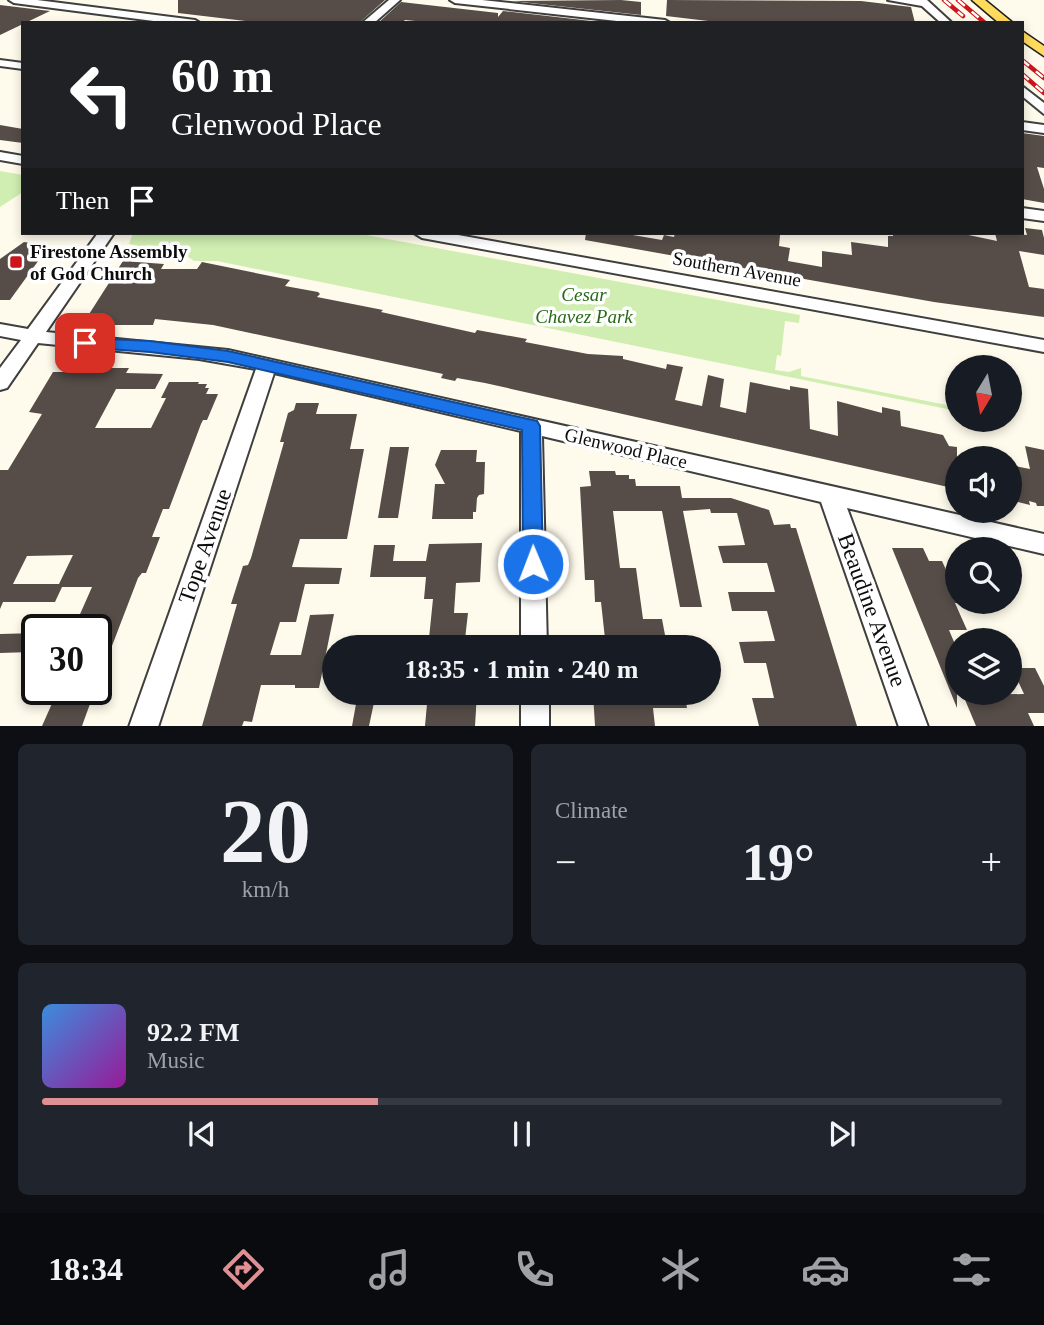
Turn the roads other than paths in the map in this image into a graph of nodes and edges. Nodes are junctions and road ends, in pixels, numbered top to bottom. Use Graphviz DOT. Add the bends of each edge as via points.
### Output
graph roads {
  1 [pos="13,0"];
  2 [pos="395,0"];
  3 [pos="455,0"];
  4 [pos="892,0"];
  5 [pos="978,0"];
  6 [pos="923,2"];
  7 [pos="179,21"];
  8 [pos="369,21"];
  9 [pos="646,21"];
  10 [pos="945,21"];
  11 [pos="1004,21"];
  12 [pos="1033,40"];
  13 [pos="1044,52"];
  14 [pos="0,63"];
  15 [pos="21,66"];
  16 [pos="1024,92"];
  17 [pos="1044,110"];
  18 [pos="1024,126"];
  19 [pos="1044,128"];
  20 [pos="0,156"];
  21 [pos="21,160"];
  22 [pos="1024,213"];
  23 [pos="1044,216"];
  24 [pos="101,235"];
  25 [pos="433,235"];
  26 [pos="0,330"];
  27 [pos="32,337"];
  28 [pos="1044,346"];
  29 [pos="267,365"];
  30 [pos="0,383"];
  31 [pos="531,426"];
  32 [pos="830,494"];
  33 [pos="1044,544"];
  34 [pos="534,635"];
  35 [pos="535,705"];
  36 [pos="143,726"];
  37 [pos="535,726"];
  38 [pos="914,726"];
  1 -- 7 [label="street"];
  2 -- 8 [label="street"];
  3 -- 9 [label="street"];
  4 -- 6 [label="street"];
  5 -- 11 [label="main road"];
  6 -- 10 [label="street"];
  12 -- 13 [label="main road"];
  14 -- 15 [label="street"];
  16 -- 17 [label="street"];
  18 -- 19 [label="street"];
  20 -- 21 [label="street"];
  22 -- 23 [label="street"];
  24 -- 27 [label="street"];
  25 -- 28 [label="street, Southern Avenue"];
  26 -- 27 [label="street, Glenwood Place"];
  27 -- 29 [label="street, Glenwood Place" via="187,351"];
  27 -- 30 [label="street"];
  29 -- 31 [label="street, Glenwood Place"];
  29 -- 36 [label="street, Tope Avenue"];
  31 -- 32 [label="street, Glenwood Place"];
  31 -- 34 [label="street"];
  32 -- 33 [label="street, Glenwood Place"];
  32 -- 38 [label="street, Beaudine Avenue"];
  35 -- 37 [label="street"];
}
